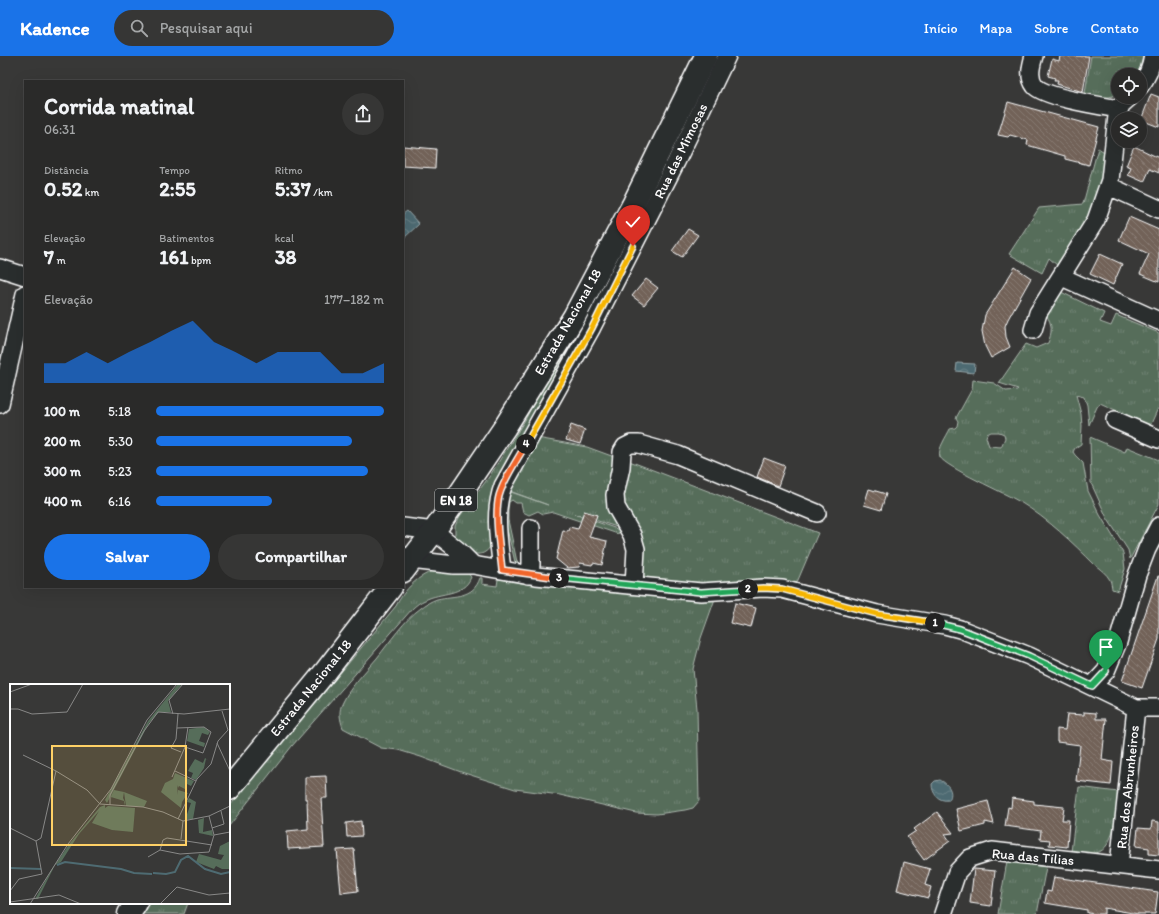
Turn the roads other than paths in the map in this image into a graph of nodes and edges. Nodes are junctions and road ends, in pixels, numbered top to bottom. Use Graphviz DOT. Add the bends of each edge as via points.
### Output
graph roads {
  1 [pos="706,56"];
  2 [pos="727,56"];
  3 [pos="1034,56"];
  4 [pos="1154,65"];
  5 [pos="1147,78"];
  6 [pos="1122,104"];
  7 [pos="1119,110"];
  8 [pos="1108,186"];
  9 [pos="1159,209"];
  10 [pos="0,268"];
  11 [pos="24,276"];
  12 [pos="1062,277"];
  13 [pos="24,298"];
  14 [pos="1159,321"];
  15 [pos="1033,330"];
  16 [pos="0,404"];
  17 [pos="1115,420"];
  18 [pos="1159,439"];
  19 [pos="817,513"];
  20 [pos="1159,526"];
  21 [pos="404,527"];
  22 [pos="531,528"];
  23 [pos="434,531"];
  24 [pos="406,562"];
  25 [pos="473,565"];
  26 [pos="502,570"];
  27 [pos="528,575"];
  28 [pos="634,585"];
  29 [pos="390,588"];
  30 [pos="1092,686"];
  31 [pos="1136,708"];
  32 [pos="1159,708"];
  33 [pos="230,788"];
  34 [pos="1119,865"];
  35 [pos="1159,870"];
  36 [pos="135,904"];
  37 [pos="129,914"];
  38 [pos="943,914"];
  1 -- 23 [label="main road, Estrada Nacional 18 / EN 18" via="634,203 574,317 505,427"];
  2 -- 26 [label="street, Rua das Mimosas" via="592,328 502,486 497,511"];
  3 -- 7 [label="street" via="1030,77 1036,87 1050,94"];
  4 -- 5 [label="street"];
  6 -- 7 [label="street"];
  7 -- 8 [label="street"];
  8 -- 9 [label="street"];
  8 -- 12 [label="street" via="1096,220"];
  10 -- 11 [label="street"];
  12 -- 14 [label="street"];
  12 -- 15 [label="street" via="1038,313"];
  13 -- 16 [label="street"];
  17 -- 18 [label="street"];
  19 -- 28 [label="street" via="678,455 631,444 622,452 615,496 616,507 636,549"];
  20 -- 30 [label="street" via="1137,575 1118,642 1106,671"];
  21 -- 23 [label="street"];
  22 -- 27 [label="street" via="531,565"];
  23 -- 24 [label="main road, Estrada Nacional 18 / EN 18"];
  23 -- 25 [label="street"];
  24 -- 25 [label="street"];
  25 -- 26 [label="street"];
  26 -- 27 [label="street"];
  27 -- 28 [label="street"];
  28 -- 30 [label="street" via="701,592 782,589 877,614 960,629 1029,656"];
  29 -- 33 [label="main road, Estrada Nacional 18"];
  30 -- 31 [label="street"];
  31 -- 32 [label="street"];
  31 -- 34 [label="street, Rua dos Abrunheiros"];
  34 -- 35 [label="street, Rua das Tílias"];
  34 -- 38 [label="street, Rua das Tílias" via="992,851 970,858 957,872"];
  36 -- 37 [label="main road"];
}
